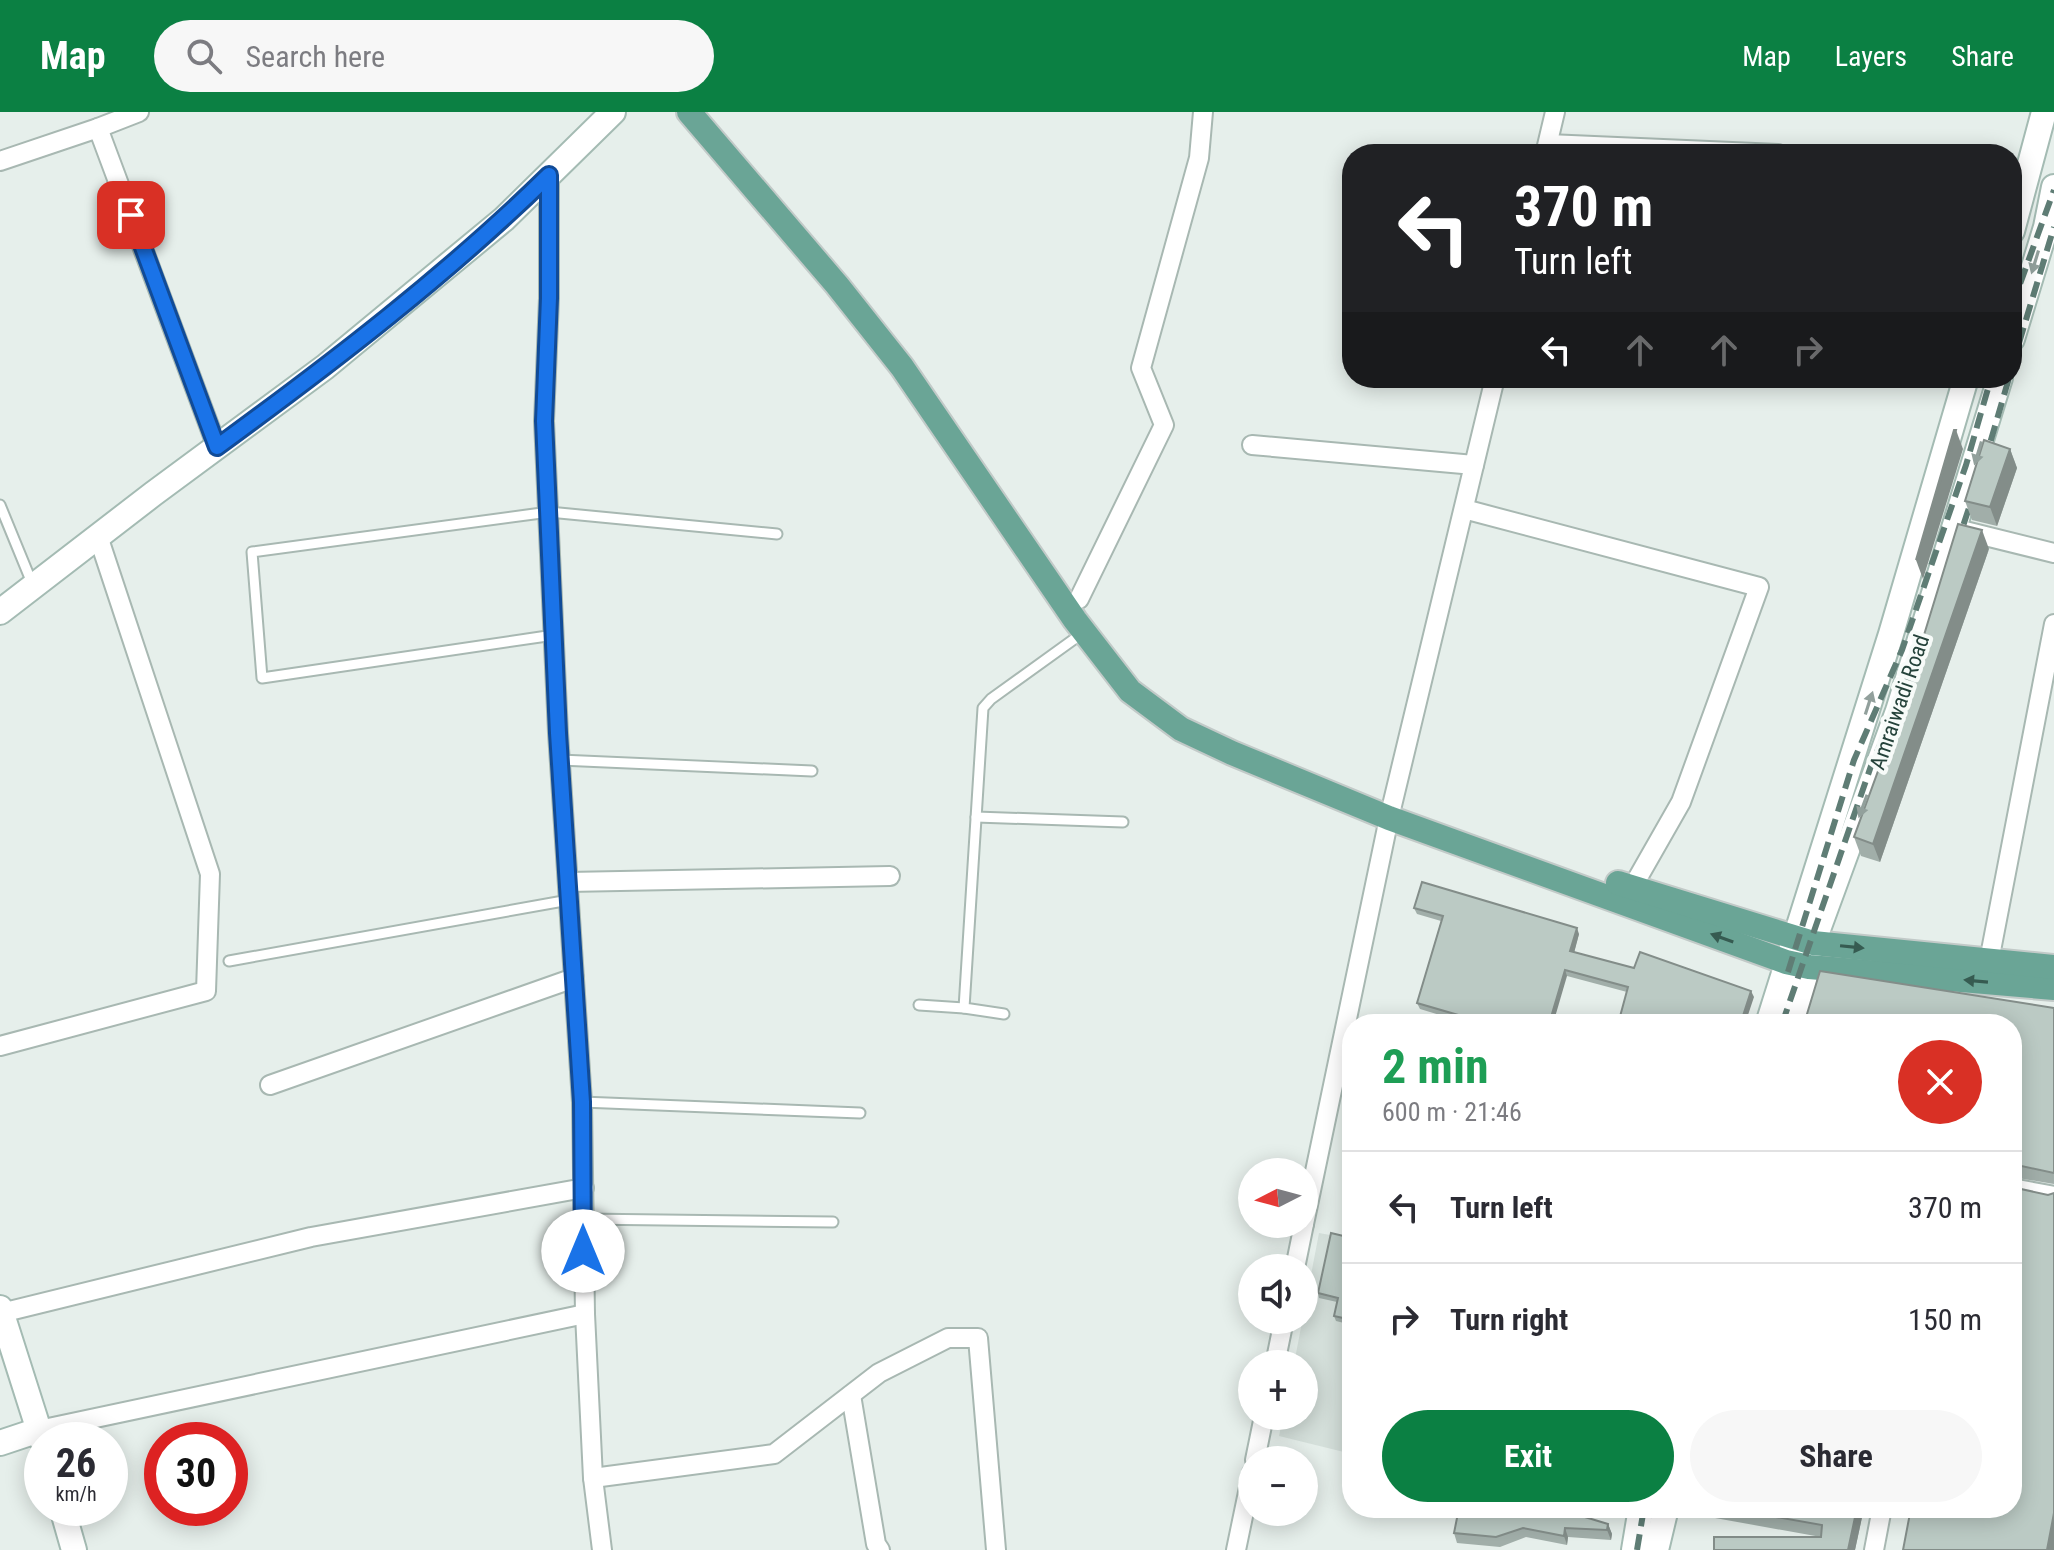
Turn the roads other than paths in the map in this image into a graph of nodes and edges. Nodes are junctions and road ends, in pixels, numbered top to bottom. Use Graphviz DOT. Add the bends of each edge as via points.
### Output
graph roads {
  1 [pos="139,112"];
  2 [pos="613,112"];
  3 [pos="689,112"];
  4 [pos="709,112"];
  5 [pos="1203,112"];
  6 [pos="1555,112"];
  7 [pos="2044,112"];
  8 [pos="98,128"];
  9 [pos="1547,144"];
  10 [pos="0,161"];
  11 [pos="549,175"];
  12 [pos="2022,175"];
  13 [pos="2054,187"];
  14 [pos="2022,306"];
  15 [pos="1493,388"];
  16 [pos="1963,388"];
  17 [pos="1997,388"];
  18 [pos="1252,445"];
  19 [pos="217,447"];
  20 [pos="1474,465"];
  21 [pos="0,505"];
  22 [pos="1464,509"];
  23 [pos="549,512"];
  24 [pos="1954,528"];
  25 [pos="777,534"];
  26 [pos="98,536"];
  27 [pos="2054,553"];
  28 [pos="33,586"];
  29 [pos="1079,599"];
  30 [pos="0,612"];
  31 [pos="2054,624"];
  32 [pos="1084,632"];
  33 [pos="554,635"];
  34 [pos="560,760"];
  35 [pos="812,771"];
  36 [pos="1391,810"];
  37 [pos="976,817"];
  38 [pos="1123,822"];
  39 [pos="890,876"];
  40 [pos="1632,888"];
  41 [pos="568,891"];
  42 [pos="1801,952"];
  43 [pos="229,961"];
  44 [pos="1989,961"];
  45 [pos="2054,967"];
  46 [pos="574,978"];
  47 [pos="2054,988"];
  48 [pos="919,1005"];
  49 [pos="964,1008"];
  50 [pos="1004,1014"];
  51 [pos="1348,1014"];
  52 [pos="1773,1014"];
  53 [pos="1795,1014"];
  54 [pos="1342,1043"];
  55 [pos="0,1046"];
  56 [pos="270,1085"];
  57 [pos="582,1102"];
  58 [pos="860,1113"];
  59 [pos="1318,1158"];
  60 [pos="584,1188"];
  61 [pos="2022,1190"];
  62 [pos="2054,1196"];
  63 [pos="583,1219"];
  64 [pos="833,1222"];
  65 [pos="1,1310"];
  66 [pos="585,1314"];
  67 [pos="851,1395"];
  68 [pos="37,1422"];
  69 [pos="99,1422"];
  70 [pos="24,1438"];
  71 [pos="0,1443"];
  72 [pos="593,1478"];
  73 [pos="1639,1518"];
  74 [pos="1664,1518"];
  75 [pos="1880,1518"];
  76 [pos="67,1526"];
  77 [pos="1241,1526"];
  78 [pos="74,1550"];
  79 [pos="602,1550"];
  80 [pos="880,1550"];
  81 [pos="996,1550"];
  82 [pos="1236,1550"];
  83 [pos="1634,1550"];
  84 [pos="1656,1550"];
  85 [pos="1874,1550"];
  1 -- 8 [label="street"];
  2 -- 11 [label="main road"];
  3 -- 32 [label="main road" via="902,367"];
  4 -- 29 [label="main road" via="915,358"];
  5 -- 29 [label="street" via="1199,158 1141,368 1164,425"];
  6 -- 9 [label="street"];
  7 -- 12 [label="main road"];
  8 -- 10 [label="street"];
  8 -- 19 [label="street"];
  11 -- 19 [label="main road" via="337,358"];
  11 -- 23 [label="street" via="544,421"];
  13 -- 14 [label="main road, one-way"];
  15 -- 20 [label="street"];
  42 -- 16 [label="main road, one-way"];
  17 -- 24 [label="main road, Amraiwadi Road, one-way"];
  18 -- 20 [label="street"];
  19 -- 26 [label="main road"];
  20 -- 22 [label="street"];
  21 -- 28 [label="lane"];
  22 -- 36 [label="street"];
  22 -- 40 [label="street" via="1759,587 1681,802"];
  23 -- 25 [label="lane"];
  23 -- 33 [label="street"];
  23 -- 33 [label="lane" via="252,552 262,678"];
  24 -- 27 [label="street"];
  24 -- 42 [label="main road, Amraiwadi Road, one-way" via="1898,711"];
  26 -- 28 [label="main road"];
  26 -- 55 [label="street" via="210,874 206,991"];
  28 -- 30 [label="main road"];
  29 -- 36 [label="main road" via="1141,680 1189,715"];
  31 -- 44 [label="street"];
  32 -- 36 [label="main road" via="1130,691 1181,729 1232,753"];
  32 -- 37 [label="lane" via="983,708"];
  33 -- 34 [label="street"];
  34 -- 35 [label="lane"];
  34 -- 41 [label="street"];
  36 -- 40 [label="main road"];
  42 -- 36 [label="main road, one-way"];
  36 -- 51 [label="street"];
  37 -- 38 [label="lane"];
  37 -- 49 [label="lane"];
  39 -- 41 [label="street"];
  40 -- 42 [label="main road"];
  41 -- 43 [label="lane"];
  41 -- 46 [label="street"];
  42 -- 44 [label="main road, one-way"];
  47 -- 42 [label="main road, one-way"];
  42 -- 52 [label="main road"];
  42 -- 53 [label="main road, Amraiwadi Road"];
  44 -- 45 [label="main road"];
  46 -- 56 [label="street"];
  46 -- 57 [label="street"];
  48 -- 49 [label="lane"];
  49 -- 50 [label="lane"];
  54 -- 59 [label="street"];
  57 -- 58 [label="lane"];
  57 -- 60 [label="street"];
  60 -- 63 [label="street"];
  60 -- 65 [label="street" via="311,1237"];
  61 -- 62 [label="street"];
  63 -- 64 [label="lane"];
  63 -- 66 [label="street"];
  65 -- 68 [label="main road"];
  66 -- 69 [label="street"];
  66 -- 72 [label="street"];
  67 -- 72 [label="street" via="774,1454"];
  67 -- 80 [label="street"];
  67 -- 81 [label="street" via="879,1373 948,1338 978,1338"];
  70 -- 71 [label="main road"];
  72 -- 79 [label="street"];
  73 -- 83 [label="main road"];
  74 -- 84 [label="main road"];
  75 -- 85 [label="street"];
  76 -- 78 [label="main road"];
  77 -- 82 [label="street"];
}
